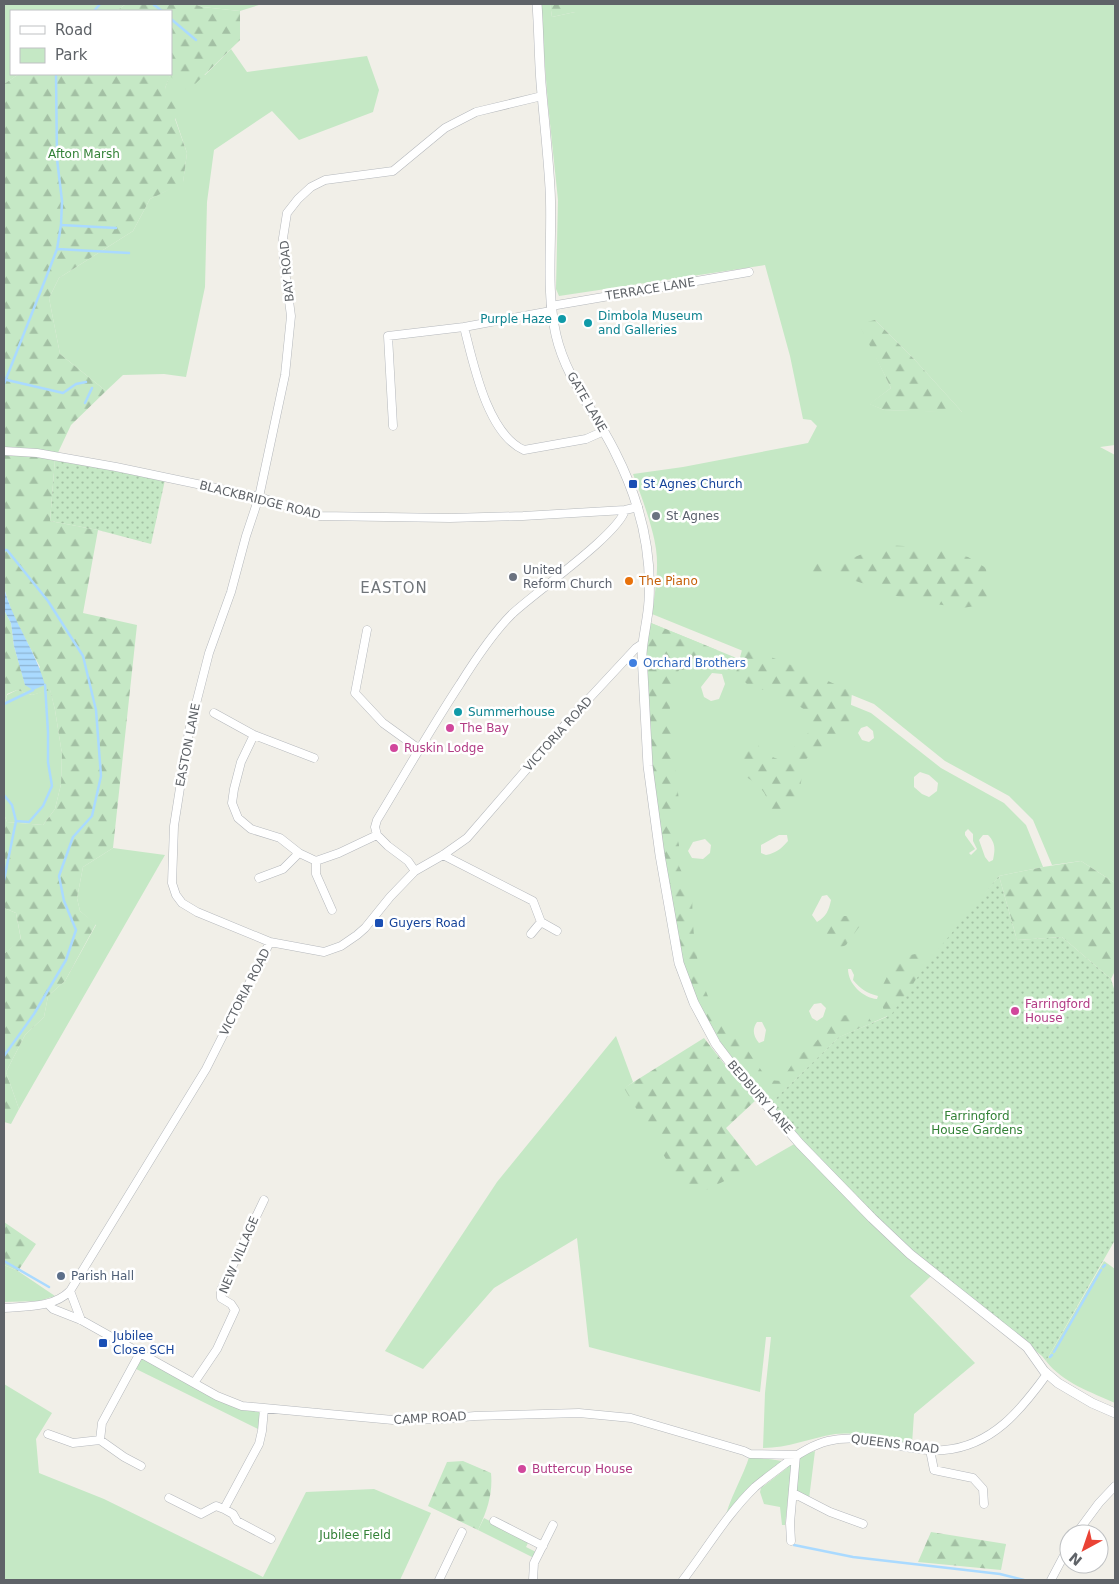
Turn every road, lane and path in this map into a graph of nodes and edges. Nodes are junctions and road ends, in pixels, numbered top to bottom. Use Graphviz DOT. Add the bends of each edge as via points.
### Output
graph roads {
  1 [pos="537,4"];
  2 [pos="542,96"];
  3 [pos="749,272"];
  4 [pos="551,309"];
  5 [pos="464,327"];
  6 [pos="393,426"];
  7 [pos="604,431"];
  8 [pos="4,451"];
  9 [pos="259,497"];
  10 [pos="638,507"];
  11 [pos="626,510"];
  12 [pos="367,630"];
  13 [pos="642,644"];
  14 [pos="214,713"];
  15 [pos="254,735"];
  16 [pos="419,749"];
  17 [pos="314,758"];
  18 [pos="377,835"];
  19 [pos="299,853"];
  20 [pos="443,855"];
  21 [pos="316,861"];
  22 [pos="415,871"];
  23 [pos="259,878"];
  24 [pos="332,910"];
  25 [pos="540,922"];
  26 [pos="557,931"];
  27 [pos="531,934"];
  28 [pos="270,942"];
  29 [pos="264,1200"];
  30 [pos="70,1291"];
  31 [pos="45,1304"];
  32 [pos="4,1308"];
  33 [pos="81,1320"];
  34 [pos="140,1353"];
  35 [pos="1047,1374"];
  36 [pos="194,1383"];
  37 [pos="264,1408"];
  38 [pos="1115,1413"];
  39 [pos="48,1434"];
  40 [pos="100,1440"];
  41 [pos="930,1450"];
  42 [pos="796,1456"];
  43 [pos="141,1466"];
  44 [pos="1115,1486"];
  45 [pos="793,1493"];
  46 [pos="170,1498"];
  47 [pos="984,1504"];
  48 [pos="224,1509"];
  49 [pos="494,1521"];
  50 [pos="863,1524"];
  51 [pos="1084,1524"];
  52 [pos="553,1525"];
  53 [pos="462,1532"];
  54 [pos="272,1539"];
  55 [pos="791,1541"];
  56 [pos="543,1546"];
  57 [pos="1059,1565"];
  58 [pos="439,1580"];
  59 [pos="533,1580"];
  60 [pos="683,1580"];
  61 [pos="1051,1580"];
  1 -- 2 [label="street, GATE LANE"];
  2 -- 4 [label="street, GATE LANE" via="550,189"];
  2 -- 9 [label="street, BAY ROAD" via="476,112 445,128 393,171 325,180 298,198 287,213 283,238 291,316 285,375"];
  3 -- 4 [label="street, TERRACE LANE"];
  4 -- 5 [label="street, TERRACE LANE"];
  4 -- 7 [label="street, GATE LANE" via="556,337 567,367"];
  5 -- 6 [label="street, TERRACE LANE" via="388,336"];
  5 -- 7 [label="street" via="490,411 514,446 524,450 586,439"];
  7 -- 10 [label="street, GATE LANE"];
  8 -- 9 [label="street, BLACKBRIDGE ROAD" via="66,458"];
  9 -- 11 [label="street, BLACKBRIDGE ROAD" via="320,516 450,518"];
  9 -- 28 [label="street, EASTON LANE" via="209,653 189,731 174,826 172,883 182,903"];
  10 -- 11 [label="street, BLACKBRIDGE ROAD"];
  10 -- 13 [label="street, GATE LANE" via="649,571 649,602"];
  11 -- 16 [label="street" via="617,524 593,547 512,615 478,656"];
  12 -- 16 [label="street" via="354,693 383,722"];
  13 -- 20 [label="street, VICTORIA ROAD" via="577,712 467,838"];
  13 -- 35 [label="street, BEDBURY LANE" via="648,766 667,901 678,963 703,1023 735,1068 846,1192 910,1254 1027,1347"];
  14 -- 15 [label="street"];
  15 -- 17 [label="street"];
  15 -- 19 [label="street" via="240,762 232,803 238,818 251,829 280,838"];
  16 -- 18 [label="street" via="377,820"];
  18 -- 21 [label="street"];
  18 -- 22 [label="street"];
  19 -- 21 [label="street"];
  19 -- 23 [label="street" via="283,869"];
  20 -- 22 [label="street, VICTORIA ROAD"];
  20 -- 25 [label="street" via="533,901"];
  21 -- 24 [label="street" via="316,874"];
  22 -- 28 [label="street, VICTORIA ROAD" via="365,928 341,946 324,952"];
  25 -- 26 [label="street"];
  25 -- 27 [label="street"];
  28 -- 30 [label="street, VICTORIA ROAD" via="206,1068"];
  29 -- 36 [label="street, NEW VILLAGE" via="221,1290 221,1298 235,1310 217,1349"];
  30 -- 31 [label="street, VICTORIA ROAD" via="61,1299"];
  30 -- 33 [label="street"];
  31 -- 32 [label="street"];
  31 -- 33 [label="street, CAMP ROAD"];
  33 -- 34 [label="street, CAMP ROAD"];
  34 -- 36 [label="street, CAMP ROAD"];
  34 -- 40 [label="street" via="102,1423"];
  35 -- 38 [label="street, BEDBURY LANE" via="1070,1392"];
  35 -- 41 [label="street, QUEENS ROAD" via="996,1431 964,1446"];
  36 -- 37 [label="street, CAMP ROAD" via="242,1406"];
  37 -- 42 [label="street, CAMP ROAD" via="393,1420 579,1413 605,1415 631,1418 750,1454"];
  37 -- 48 [label="street" via="259,1444"];
  39 -- 40 [label="street" via="73,1443"];
  40 -- 43 [label="street"];
  41 -- 42 [label="street, QUEENS ROAD" via="846,1438 827,1441"];
  41 -- 47 [label="street" via="934,1470 973,1478 983,1489"];
  42 -- 45 [label="street"];
  42 -- 60 [label="street, QUEENS ROAD" via="755,1487"];
  44 -- 51 [label="street"];
  45 -- 50 [label="street"];
  45 -- 55 [label="street"];
  46 -- 48 [label="street" via="201,1514 216,1506"];
  48 -- 54 [label="street"];
  49 -- 56 [label="street"];
  52 -- 56 [label="street"];
  53 -- 58 [label="street"];
  56 -- 59 [label="street" via="534,1563"];
  57 -- 61 [label="street"];
}
